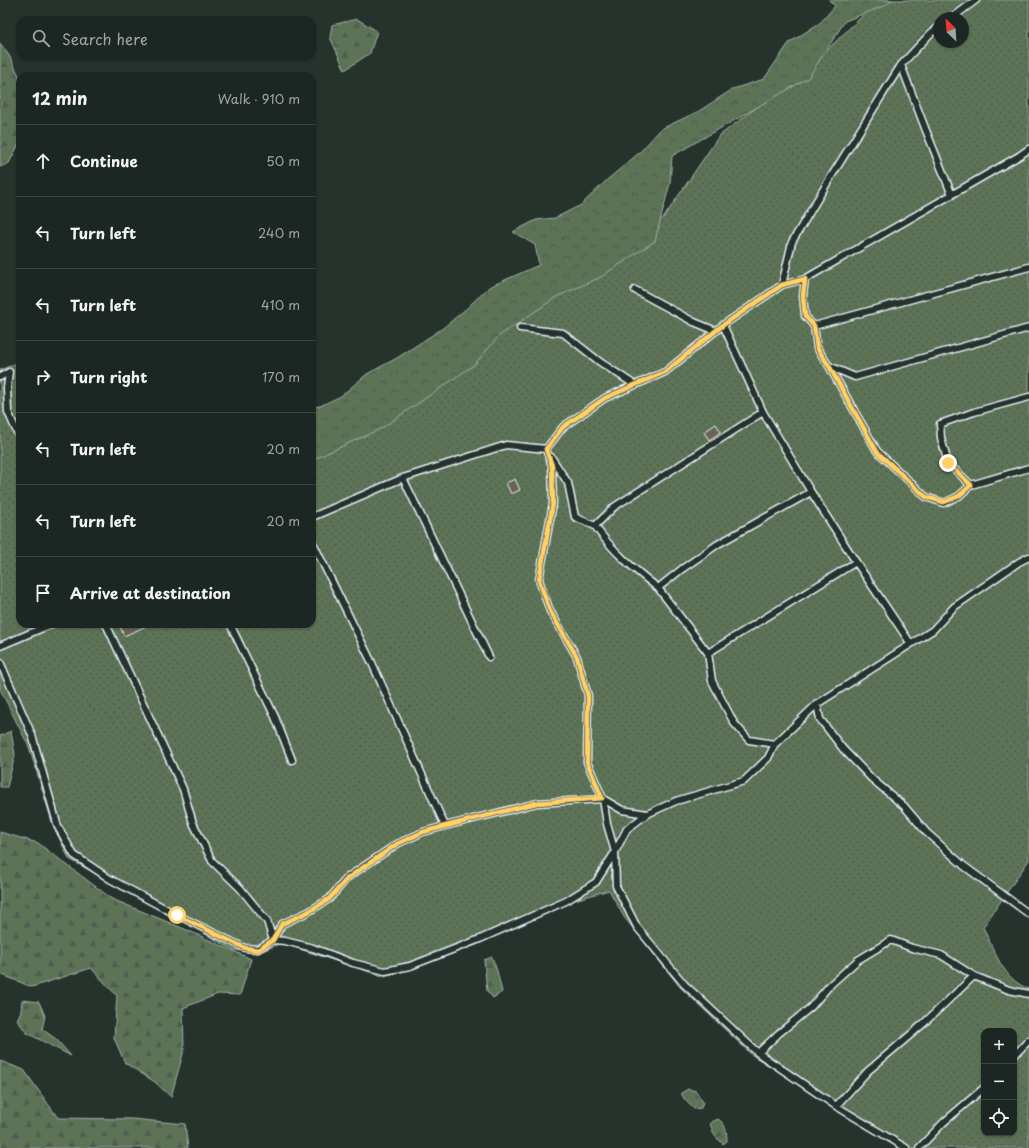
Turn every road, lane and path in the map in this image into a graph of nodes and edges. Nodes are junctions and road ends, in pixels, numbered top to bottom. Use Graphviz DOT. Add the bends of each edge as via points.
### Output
graph roads {
  1 [pos="976,0"];
  2 [pos="960,12"];
  3 [pos="933,32"];
  4 [pos="901,65"];
  5 [pos="1029,149"];
  6 [pos="952,195"];
  7 [pos="1029,267"];
  8 [pos="805,279"];
  9 [pos="782,285"];
  10 [pos="635,290"];
  11 [pos="723,325"];
  12 [pos="814,326"];
  13 [pos="520,328"];
  14 [pos="1029,328"];
  15 [pos="716,331"];
  16 [pos="829,366"];
  17 [pos="0,377"];
  18 [pos="635,385"];
  19 [pos="1029,397"];
  20 [pos="763,412"];
  21 [pos="16,430"];
  22 [pos="546,449"];
  23 [pos="1029,468"];
  24 [pos="403,478"];
  25 [pos="971,485"];
  26 [pos="811,492"];
  27 [pos="316,515"];
  28 [pos="595,526"];
  29 [pos="316,549"];
  30 [pos="1029,557"];
  31 [pos="856,562"];
  32 [pos="658,588"];
  33 [pos="43,628"];
  34 [pos="108,628"];
  35 [pos="232,628"];
  36 [pos="911,644"];
  37 [pos="0,646"];
  38 [pos="708,653"];
  39 [pos="489,657"];
  40 [pos="0,662"];
  41 [pos="817,704"];
  42 [pos="776,744"];
  43 [pos="292,760"];
  44 [pos="602,798"];
  45 [pos="647,814"];
  46 [pos="445,826"];
  47 [pos="615,852"];
  48 [pos="1029,914"];
  49 [pos="273,940"];
  50 [pos="974,976"];
  51 [pos="1029,994"];
  52 [pos="1029,1040"];
  53 [pos="758,1053"];
  54 [pos="1017,1053"];
  55 [pos="981,1091"];
  56 [pos="836,1106"];
  57 [pos="906,1148"];
  58 [pos="919,1148"];
  1 -- 2 [label="lane"];
  3 -- 4 [label="lane"];
  4 -- 6 [label="lane"];
  4 -- 9 [label="lane" via="792,242"];
  5 -- 6 [label="lane"];
  6 -- 8 [label="lane"];
  7 -- 12 [label="lane"];
  8 -- 9 [label="lane"];
  8 -- 12 [label="lane" via="805,316"];
  9 -- 11 [label="lane"];
  10 -- 15 [label="lane"];
  11 -- 15 [label="lane"];
  11 -- 20 [label="lane"];
  12 -- 16 [label="lane" via="817,348"];
  13 -- 18 [label="lane" via="563,333"];
  14 -- 16 [label="lane" via="854,377"];
  15 -- 18 [label="lane" via="665,372"];
  16 -- 25 [label="lane" via="877,452 926,497 944,502 959,496"];
  17 -- 21 [label="lane" via="9,372 8,412"];
  18 -- 22 [label="lane" via="605,398 563,427"];
  19 -- 25 [label="lane" via="940,424 948,463"];
  20 -- 26 [label="lane"];
  20 -- 28 [label="lane" via="614,507"];
  22 -- 24 [label="lane" via="506,445"];
  22 -- 28 [label="lane" via="568,483 575,517"];
  22 -- 44 [label="lane" via="552,466 553,503 539,580 550,611 577,657 588,696 587,762"];
  23 -- 25 [label="lane"];
  24 -- 27 [label="lane"];
  24 -- 39 [label="lane"];
  26 -- 31 [label="lane"];
  26 -- 32 [label="lane" via="718,544"];
  28 -- 32 [label="lane" via="607,543 628,564"];
  29 -- 46 [label="lane" via="372,663"];
  30 -- 36 [label="lane" via="954,608 933,630"];
  31 -- 36 [label="lane"];
  31 -- 38 [label="lane"];
  32 -- 38 [label="lane"];
  33 -- 37 [label="lane"];
  34 -- 49 [label="lane" via="183,789 193,823 212,861 240,888 267,921"];
  35 -- 43 [label="lane" via="275,717"];
  36 -- 41 [label="lane"];
  38 -- 42 [label="lane" via="712,681 734,723 749,740"];
  40 -- 49 [label="lane" via="32,735 58,827 74,855 110,879 245,948 258,950"];
  41 -- 42 [label="lane"];
  41 -- 48 [label="lane" via="820,719 842,749 872,779 904,806 926,832 964,866"];
  42 -- 45 [label="lane" via="768,758 744,781 676,801"];
  44 -- 45 [label="lane" via="622,810"];
  44 -- 46 [label="lane" via="536,803"];
  44 -- 47 [label="lane"];
  45 -- 47 [label="lane" via="627,830"];
  46 -- 49 [label="lane" via="423,832 397,844 348,878 329,899 282,924"];
  47 -- 49 [label="lane" via="596,882 566,901 480,940 410,966 385,971 353,963 313,948"];
  47 -- 53 [label="lane" via="616,886 637,927 684,984"];
  50 -- 51 [label="lane" via="1009,990"];
  50 -- 53 [label="lane" via="941,955 890,940 858,960 830,985 811,1007"];
  50 -- 56 [label="lane" via="868,1071"];
  52 -- 54 [label="lane"];
  53 -- 56 [label="lane"];
  55 -- 58 [label="lane" via="944,1122"];
  56 -- 57 [label="lane"];
}
